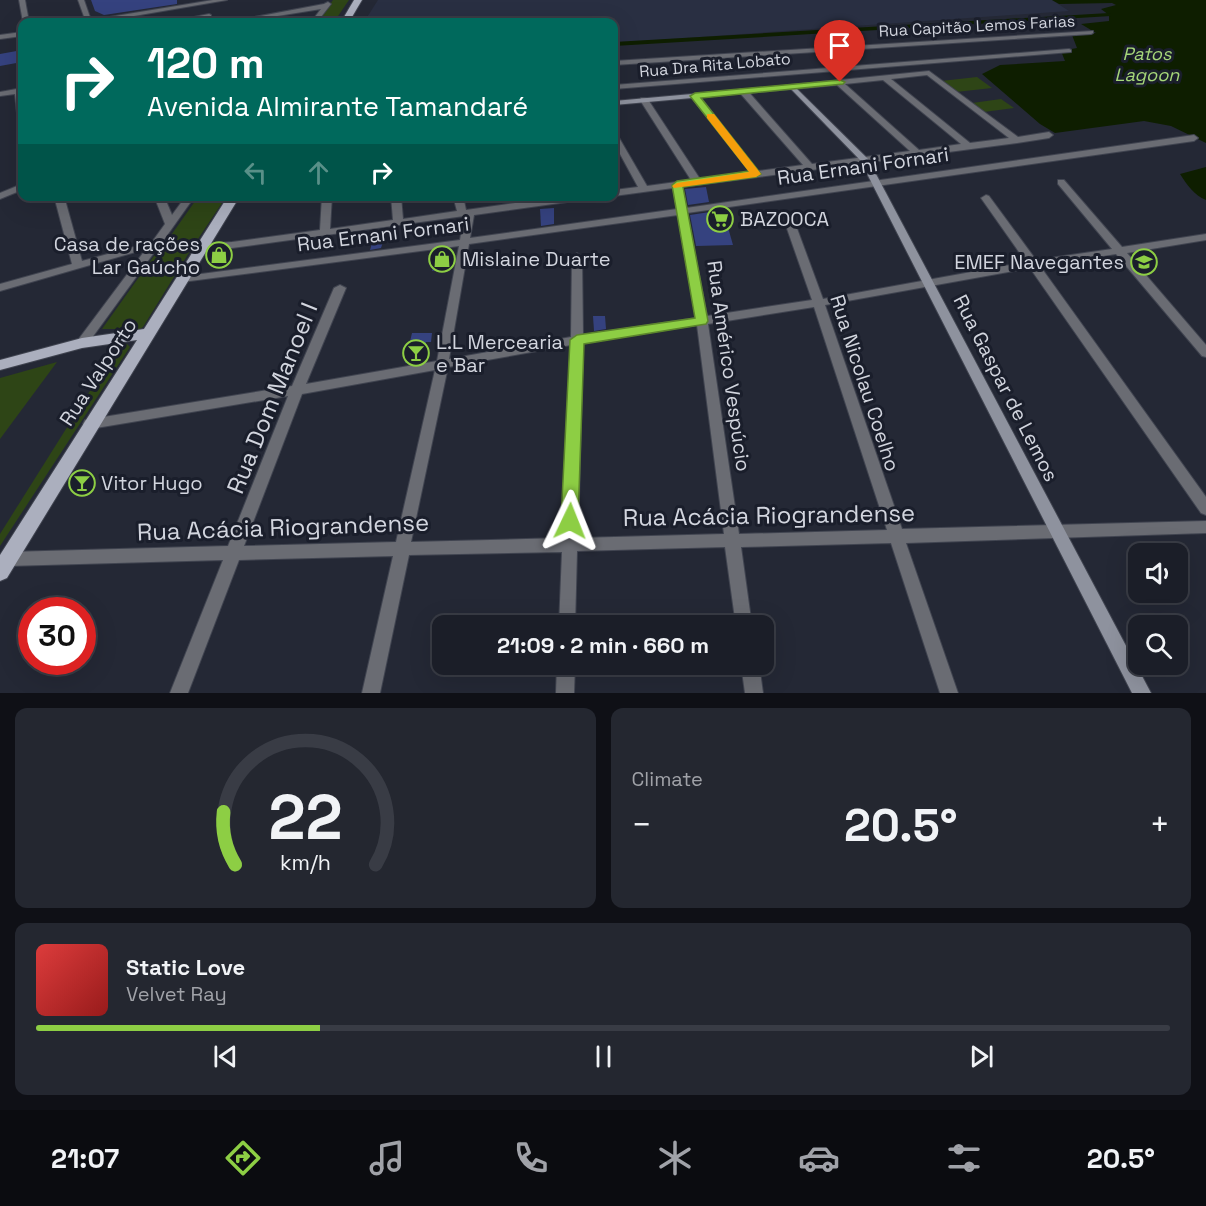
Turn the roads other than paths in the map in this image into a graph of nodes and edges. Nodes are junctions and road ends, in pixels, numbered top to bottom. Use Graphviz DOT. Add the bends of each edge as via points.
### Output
graph roads {
  1 [pos="22,0"];
  2 [pos="81,0"];
  3 [pos="224,0"];
  4 [pos="331,0"];
  5 [pos="358,0"];
  6 [pos="199,2"];
  7 [pos="326,6"];
  8 [pos="209,16"];
  9 [pos="25,18"];
  10 [pos="88,18"];
  11 [pos="111,18"];
  12 [pos="197,18"];
  13 [pos="255,18"];
  14 [pos="317,18"];
  15 [pos="347,18"];
  16 [pos="1091,32"];
  17 [pos="18,35"];
  18 [pos="0,37"];
  19 [pos="783,51"];
  20 [pos="1069,51"];
  21 [pos="670,59"];
  22 [pos="618,63"];
  23 [pos="804,71"];
  24 [pos="794,72"];
  25 [pos="885,78"];
  26 [pos="674,82"];
  27 [pos="840,82"];
  28 [pos="819,84"];
  29 [pos="618,87"];
  30 [pos="793,87"];
  31 [pos="18,91"];
  32 [pos="743,92"];
  33 [pos="0,94"];
  34 [pos="618,94"];
  35 [pos="695,96"];
  36 [pos="644,100"];
  37 [pos="623,102"];
  38 [pos="618,103"];
  39 [pos="1049,135"];
  40 [pos="1194,138"];
  41 [pos="1017,140"];
  42 [pos="618,143"];
  43 [pos="968,146"];
  44 [pos="916,152"];
  45 [pos="864,159"];
  46 [pos="809,166"];
  47 [pos="756,174"];
  48 [pos="18,182"];
  49 [pos="697,182"];
  50 [pos="877,182"];
  51 [pos="1061,182"];
  52 [pos="677,185"];
  53 [pos="0,189"];
  54 [pos="18,189"];
  55 [pos="644,189"];
  56 [pos="618,192"];
  57 [pos="0,196"];
  58 [pos="986,198"];
  59 [pos="60,201"];
  60 [pos="161,201"];
  61 [pos="187,201"];
  62 [pos="231,201"];
  63 [pos="327,201"];
  64 [pos="396,201"];
  65 [pos="460,201"];
  66 [pos="523,201"];
  67 [pos="683,210"];
  68 [pos="466,213"];
  69 [pos="398,221"];
  70 [pos="790,223"];
  71 [pos="170,224"];
  72 [pos="325,232"];
  73 [pos="1206,237"];
  74 [pos="465,242"];
  75 [pos="156,244"];
  76 [pos="203,247"];
  77 [pos="1120,252"];
  78 [pos="577,256"];
  79 [pos="1033,264"];
  80 [pos="78,265"];
  81 [pos="182,279"];
  82 [pos="930,284"];
  83 [pos="0,288"];
  84 [pos="340,288"];
  85 [pos="819,303"];
  86 [pos="702,321"];
  87 [pos="150,333"];
  88 [pos="577,340"];
  89 [pos="82,343"];
  90 [pos="1206,353"];
  91 [pos="0,365"];
  92 [pos="442,365"];
  93 [pos="297,390"];
  94 [pos="90,424"];
  95 [pos="1206,509"];
  96 [pos="1206,527"];
  97 [pos="1058,532"];
  98 [pos="895,537"];
  99 [pos="731,540"];
  100 [pos="568,543"];
  101 [pos="402,548"];
  102 [pos="235,553"];
  103 [pos="4,565"];
  104 [pos="567,615"];
  105 [pos="742,615"];
  106 [pos="566,675"];
  107 [pos="752,675"];
  108 [pos="179,693"];
  109 [pos="371,693"];
  110 [pos="565,693"];
  111 [pos="754,693"];
  112 [pos="949,693"];
  113 [pos="1142,693"];
  1 -- 9 [label="street"];
  2 -- 10 [label="street"];
  3 -- 6 [label="street"];
  4 -- 7 [label="street"];
  5 -- 15 [label="main road"];
  6 -- 8 [label="street"];
  6 -- 11 [label="street"];
  7 -- 13 [label="street"];
  7 -- 14 [label="street"];
  8 -- 12 [label="street"];
  16 -- 19 [label="street, Rua Capitão Lemos Farias"];
  17 -- 18 [label="street"];
  19 -- 21 [label="street, Rua Capitão Lemos Farias"];
  19 -- 24 [label="street"];
  20 -- 23 [label="street, Rua Dra Rita Lobato"];
  21 -- 22 [label="street, Rua Capitão Lemos Farias"];
  21 -- 26 [label="street"];
  23 -- 24 [label="street, Rua Dra Rita Lobato"];
  23 -- 28 [label="street"];
  24 -- 26 [label="street, Rua Dra Rita Lobato"];
  25 -- 27 [label="street"];
  25 -- 41 [label="street" via="929,74"];
  25 -- 43 [label="street"];
  26 -- 29 [label="street, Rua Dra Rita Lobato"];
  27 -- 28 [label="street"];
  27 -- 44 [label="street"];
  28 -- 30 [label="street"];
  30 -- 32 [label="street"];
  30 -- 45 [label="street, Rua Gaspar de Lemos"];
  31 -- 33 [label="street"];
  32 -- 35 [label="street"];
  32 -- 46 [label="street"];
  34 -- 37 [label="street"];
  35 -- 36 [label="street"];
  35 -- 47 [label="street"];
  36 -- 37 [label="street"];
  36 -- 49 [label="street"];
  37 -- 38 [label="street"];
  39 -- 41 [label="street"];
  40 -- 50 [label="street, Rua Ernani Fornari"];
  41 -- 43 [label="street"];
  42 -- 55 [label="street"];
  43 -- 44 [label="street"];
  44 -- 45 [label="street"];
  45 -- 46 [label="street"];
  45 -- 50 [label="street, Rua Gaspar de Lemos"];
  46 -- 47 [label="street"];
  47 -- 49 [label="street"];
  48 -- 53 [label="street"];
  49 -- 52 [label="street"];
  50 -- 67 [label="street, Rua Ernani Fornari"];
  50 -- 82 [label="street, Rua Gaspar de Lemos"];
  51 -- 77 [label="street"];
  52 -- 55 [label="street"];
  52 -- 67 [label="street, Rua Américo Vespúcio"];
  54 -- 57 [label="street"];
  55 -- 56 [label="street"];
  58 -- 79 [label="street"];
  59 -- 80 [label="street"];
  60 -- 71 [label="street"];
  61 -- 71 [label="street, Rua Valporto"];
  62 -- 76 [label="main road, Rua Valporto"];
  63 -- 72 [label="street"];
  64 -- 69 [label="street"];
  65 -- 68 [label="street"];
  66 -- 68 [label="street"];
  67 -- 74 [label="street, Rua Ernani Fornari"];
  67 -- 86 [label="street, Rua Américo Vespúcio"];
  68 -- 69 [label="street"];
  68 -- 74 [label="street"];
  69 -- 72 [label="street"];
  70 -- 85 [label="street, Rua Nicolau Coelho"];
  71 -- 75 [label="street, Rua Valporto"];
  72 -- 76 [label="street"];
  73 -- 77 [label="street"];
  74 -- 81 [label="street, Rua Ernani Fornari"];
  74 -- 92 [label="street"];
  75 -- 76 [label="street"];
  75 -- 80 [label="street"];
  75 -- 89 [label="street, Rua Valporto"];
  76 -- 81 [label="main road, Rua Valporto"];
  77 -- 79 [label="street"];
  77 -- 90 [label="street"];
  78 -- 88 [label="street"];
  79 -- 82 [label="street"];
  79 -- 95 [label="street"];
  80 -- 83 [label="street"];
  81 -- 87 [label="main road, Rua Valporto"];
  82 -- 85 [label="street"];
  82 -- 97 [label="street, Rua Gaspar de Lemos"];
  84 -- 93 [label="street, Rua Dom Manoel I"];
  85 -- 86 [label="street"];
  85 -- 98 [label="street, Rua Nicolau Coelho"];
  86 -- 88 [label="street"];
  86 -- 99 [label="street, Rua Américo Vespúcio"];
  87 -- 89 [label="main road"];
  87 -- 94 [label="main road, Rua Valporto"];
  88 -- 92 [label="street"];
  88 -- 100 [label="street"];
  89 -- 91 [label="main road"];
  92 -- 93 [label="street"];
  92 -- 101 [label="street"];
  93 -- 94 [label="street"];
  93 -- 102 [label="street, Rua Dom Manoel I"];
  94 -- 103 [label="main road, Rua Valporto"];
  96 -- 97 [label="street, Rua Acácia Riograndense"];
  97 -- 98 [label="street, Rua Acácia Riograndense"];
  97 -- 113 [label="street, Rua Gaspar de Lemos"];
  98 -- 99 [label="street, Rua Acácia Riograndense"];
  98 -- 112 [label="street, Rua Nicolau Coelho"];
  99 -- 100 [label="street, Rua Acácia Riograndense"];
  99 -- 105 [label="street, Rua Américo Vespúcio"];
  100 -- 101 [label="street, Rua Acácia Riograndense"];
  100 -- 104 [label="street"];
  101 -- 102 [label="street, Rua Acácia Riograndense"];
  101 -- 109 [label="street"];
  102 -- 103 [label="street, Rua Acácia Riograndense"];
  102 -- 108 [label="street, Rua Dom Manoel I"];
  106 -- 110 [label="street"];
  107 -- 111 [label="street"];
}
